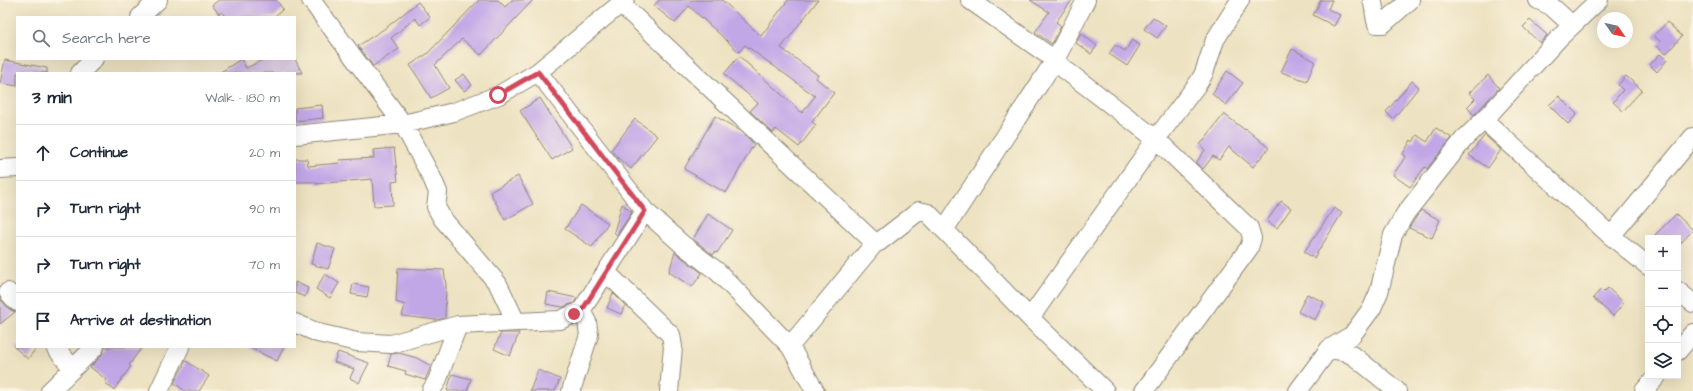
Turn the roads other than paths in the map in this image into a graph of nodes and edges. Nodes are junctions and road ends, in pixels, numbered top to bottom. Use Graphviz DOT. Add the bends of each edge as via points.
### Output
graph roads {
  1 [pos="311,0"];
  2 [pos="970,0"];
  3 [pos="1086,0"];
  4 [pos="1240,0"];
  5 [pos="1372,0"];
  6 [pos="1410,0"];
  7 [pos="1538,0"];
  8 [pos="1599,0"];
  9 [pos="623,2"];
  10 [pos="1572,25"];
  11 [pos="93,60"];
  12 [pos="1056,60"];
  13 [pos="81,72"];
  14 [pos="538,72"];
  15 [pos="1484,120"];
  16 [pos="403,124"];
  17 [pos="296,135"];
  18 [pos="1693,137"];
  19 [pos="1156,139"];
  20 [pos="645,211"];
  21 [pos="944,230"];
  22 [pos="1611,236"];
  23 [pos="875,243"];
  24 [pos="1645,264"];
  25 [pos="606,272"];
  26 [pos="1681,293"];
  27 [pos="1693,303"];
  28 [pos="581,312"];
  29 [pos="1030,318"];
  30 [pos="516,322"];
  31 [pos="296,323"];
  32 [pos="458,325"];
  33 [pos="1693,333"];
  34 [pos="790,346"];
  35 [pos="1681,347"];
  36 [pos="56,348"];
  37 [pos="94,348"];
  38 [pos="180,348"];
  39 [pos="1329,349"];
  40 [pos="73,369"];
  41 [pos="1654,379"];
  42 [pos="50,391"];
  43 [pos="159,391"];
  44 [pos="431,391"];
  45 [pos="571,391"];
  46 [pos="669,391"];
  47 [pos="815,391"];
  48 [pos="1105,391"];
  49 [pos="1144,391"];
  50 [pos="1298,391"];
  51 [pos="1397,391"];
  52 [pos="1644,391"];
  1 -- 16 [label="street"];
  2 -- 12 [label="street"];
  3 -- 12 [label="street"];
  4 -- 19 [label="street" via="1215,40 1204,73"];
  5 -- 6 [label="street" via="1377,24 1383,24"];
  7 -- 10 [label="street" via="1551,6"];
  8 -- 10 [label="street"];
  9 -- 14 [label="street"];
  9 -- 23 [label="street"];
  10 -- 15 [label="street"];
  11 -- 13 [label="street"];
  12 -- 19 [label="street" via="1064,69"];
  12 -- 21 [label="street"];
  14 -- 16 [label="street" via="498,95 454,112"];
  14 -- 20 [label="street"];
  15 -- 22 [label="street"];
  15 -- 39 [label="street" via="1464,139 1405,214 1393,235 1380,292 1372,308 1352,335"];
  16 -- 17 [label="street"];
  16 -- 30 [label="street" via="438,192 436,207 442,218 498,284"];
  18 -- 22 [label="street"];
  19 -- 29 [label="street"];
  19 -- 49 [label="street" via="1249,228 1252,238 1249,248"];
  20 -- 25 [label="street"];
  20 -- 34 [label="street" via="682,245 718,272"];
  21 -- 23 [label="street" via="928,213 919,211"];
  21 -- 29 [label="street"];
  22 -- 24 [label="street"];
  23 -- 34 [label="street"];
  25 -- 28 [label="street"];
  25 -- 46 [label="street" via="671,335 673,347"];
  26 -- 27 [label="street"];
  28 -- 30 [label="street" via="560,320"];
  28 -- 45 [label="street" via="587,322 589,335"];
  29 -- 48 [label="street"];
  30 -- 32 [label="street"];
  31 -- 32 [label="street" via="318,333 351,341 391,344"];
  32 -- 44 [label="street"];
  33 -- 35 [label="street"];
  34 -- 47 [label="street"];
  36 -- 40 [label="street"];
  37 -- 40 [label="street"];
  38 -- 43 [label="street"];
  39 -- 50 [label="street"];
  39 -- 51 [label="street" via="1346,352"];
  40 -- 42 [label="street"];
  41 -- 52 [label="street"];
}
